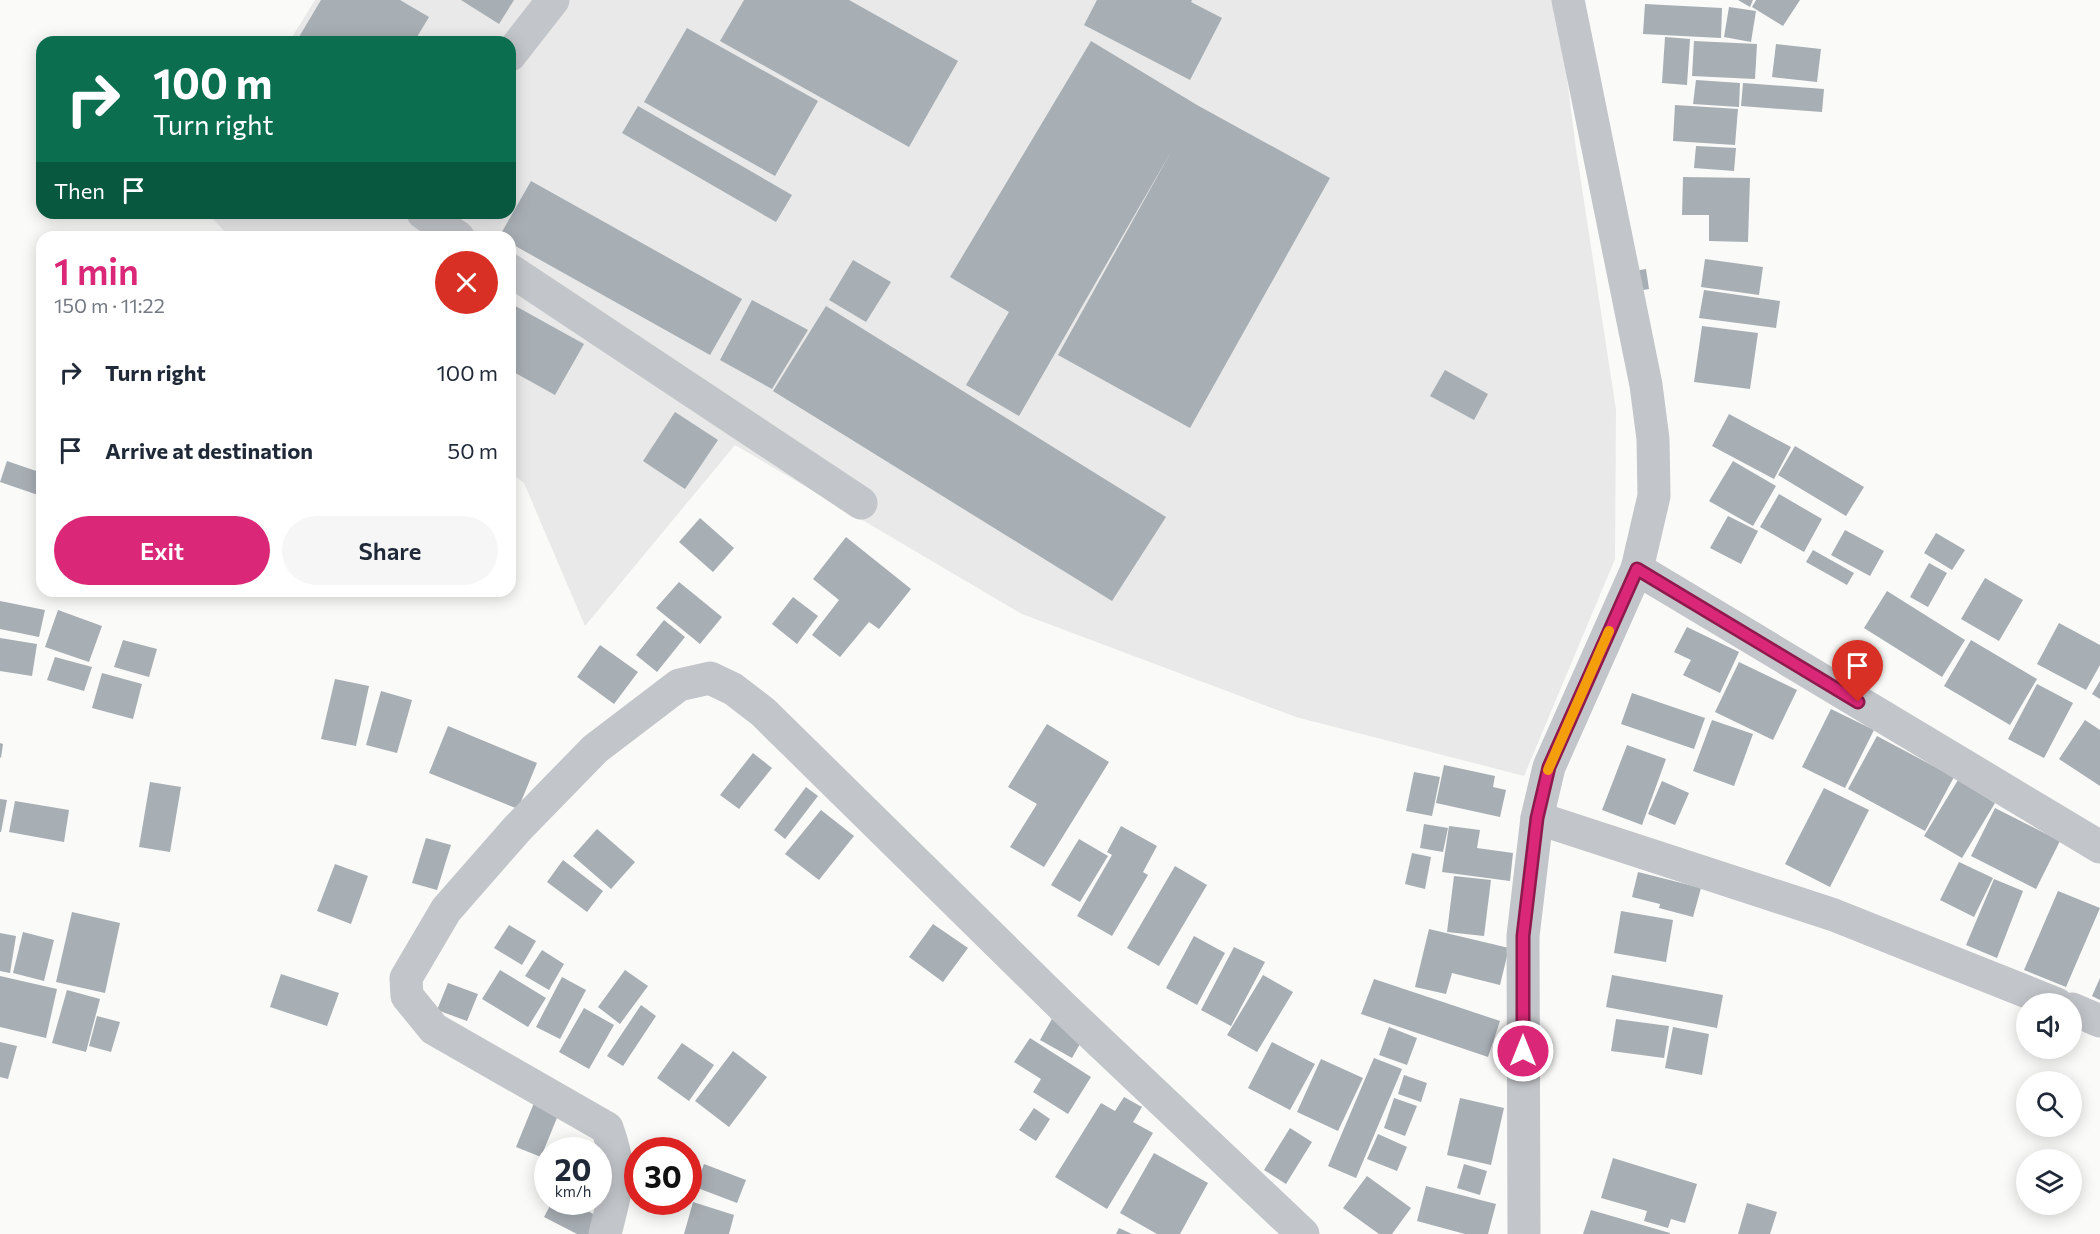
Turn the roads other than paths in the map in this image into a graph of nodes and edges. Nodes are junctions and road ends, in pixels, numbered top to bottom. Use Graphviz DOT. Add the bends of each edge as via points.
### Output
graph roads {
  1 [pos="553,0"];
  2 [pos="1568,0"];
  3 [pos="516,47"];
  4 [pos="432,219"];
  5 [pos="449,231"];
  6 [pos="516,274"];
  7 [pos="861,503"];
  8 [pos="1637,569"];
  9 [pos="1537,818"];
  10 [pos="2100,847"];
  11 [pos="2029,993"];
  12 [pos="2082,1013"];
  13 [pos="2100,1021"];
  14 [pos="604,1234"];
  15 [pos="1303,1234"];
  16 [pos="1524,1234"];
  1 -- 3 [label="street"];
  2 -- 8 [label="street" via="1646,385 1653,439 1654,496"];
  4 -- 5 [label="street"];
  6 -- 7 [label="street"];
  8 -- 9 [label="street" via="1549,767"];
  8 -- 10 [label="street"];
  9 -- 11 [label="street" via="1834,915"];
  9 -- 16 [label="street" via="1523,936"];
  12 -- 13 [label="street"];
  14 -- 15 [label="street" via="617,1184 618,1156 606,1128 434,1029 407,996 406,978 446,910 595,749 679,685 710,678 733,689 763,712 1063,1007"];
}
